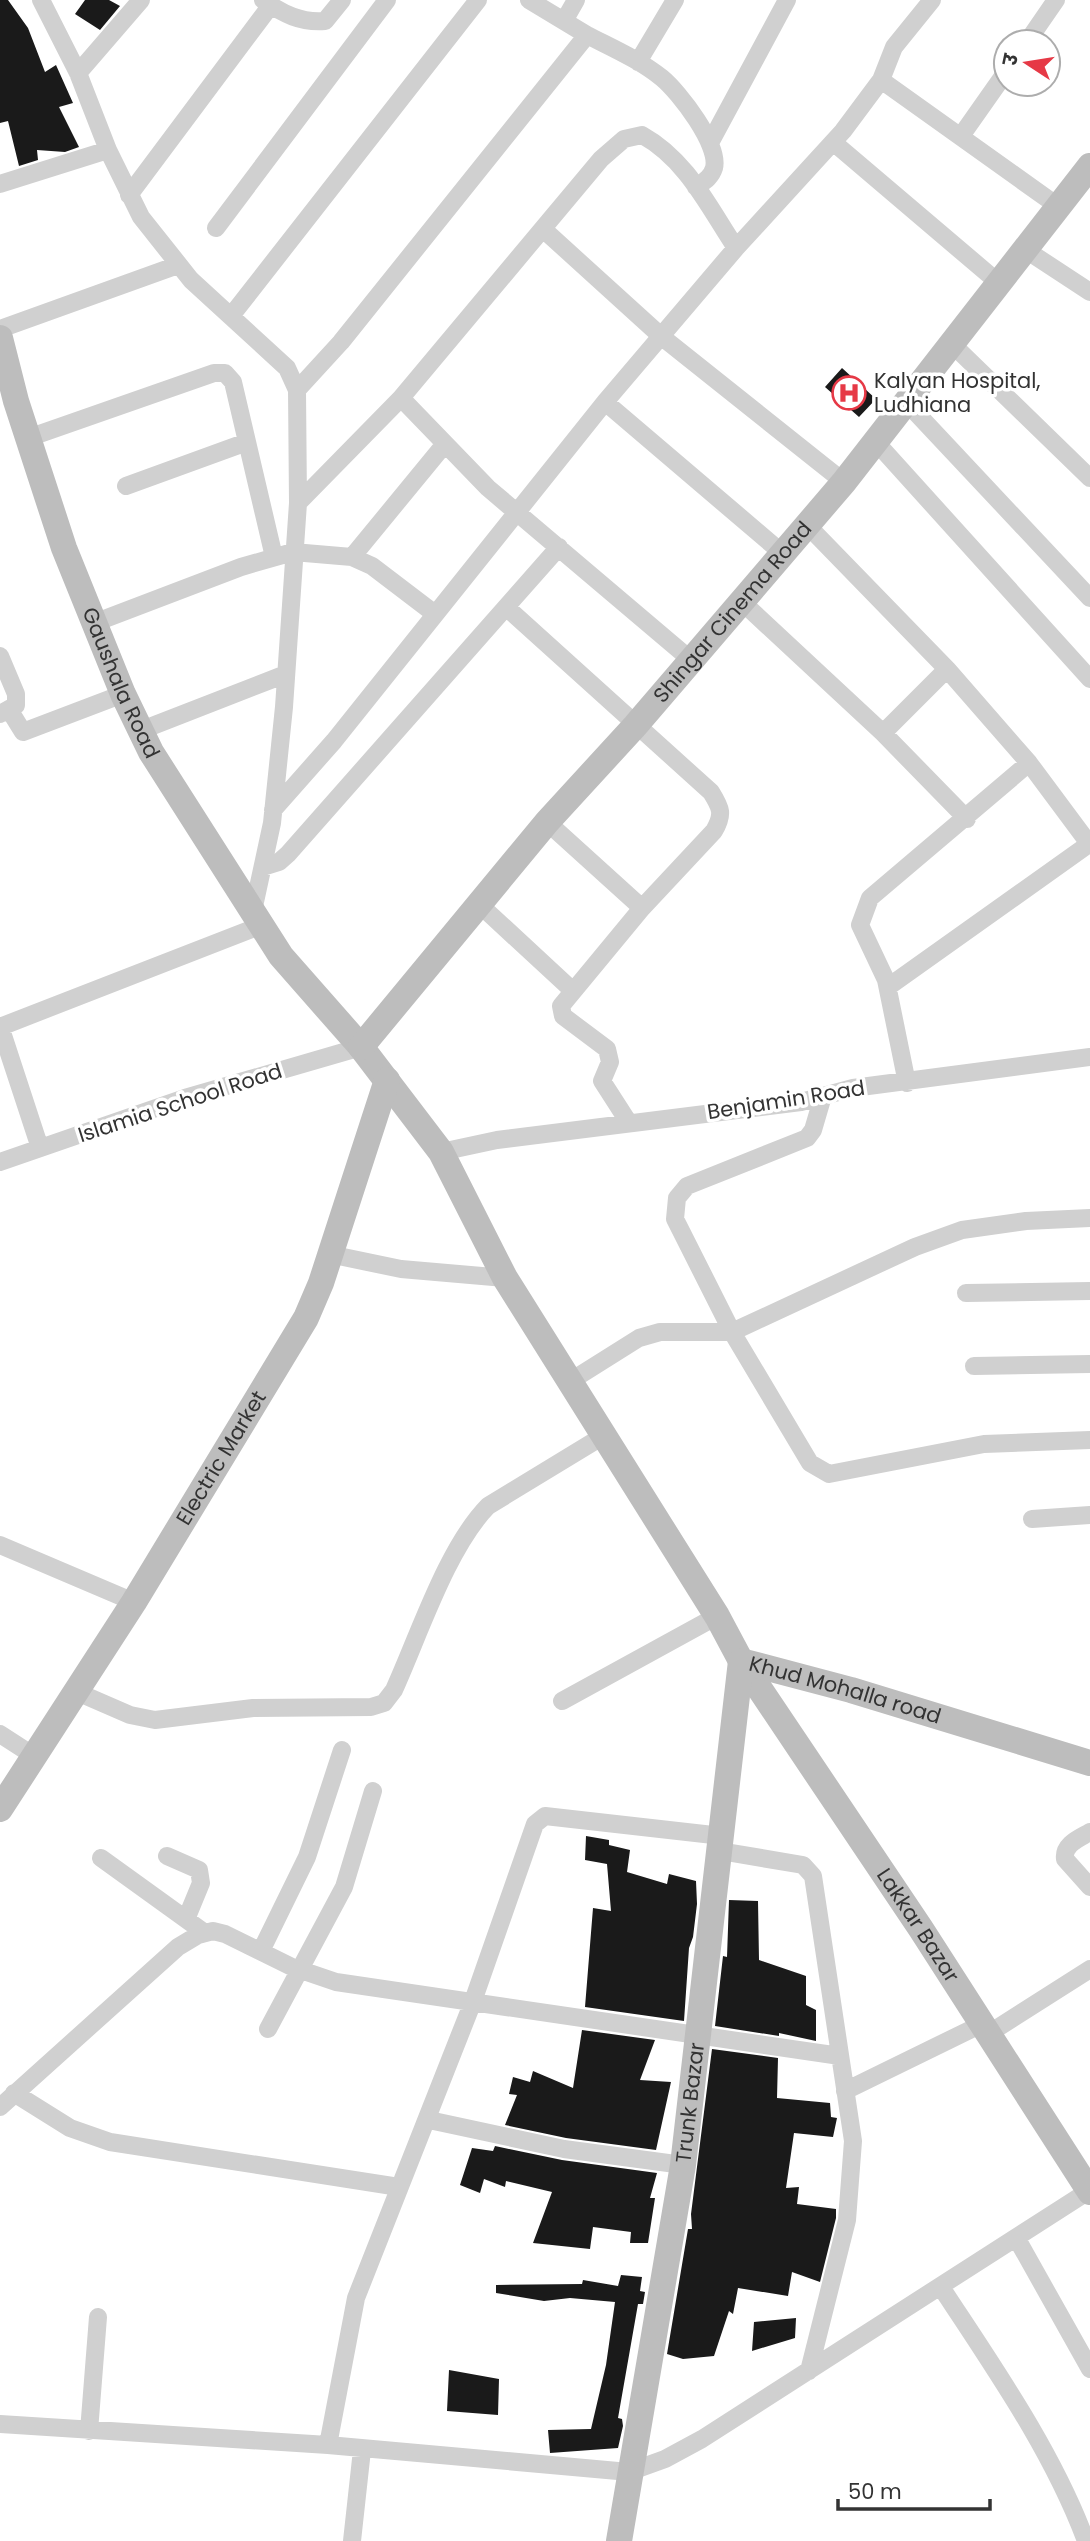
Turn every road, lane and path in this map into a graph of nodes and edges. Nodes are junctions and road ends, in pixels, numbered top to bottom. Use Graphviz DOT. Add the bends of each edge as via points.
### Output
graph roads {
  1 [pos="41,0"];
  2 [pos="141,0"];
  3 [pos="342,0"];
  4 [pos="387,0"];
  5 [pos="478,0"];
  6 [pos="530,0"];
  7 [pos="576,0"];
  8 [pos="675,0"];
  9 [pos="787,0"];
  10 [pos="932,0"];
  11 [pos="1056,0"];
  12 [pos="267,3"];
  13 [pos="564,21"];
  14 [pos="1037,28"];
  15 [pos="587,35"];
  16 [pos="638,62"];
  17 [pos="78,73"];
  18 [pos="881,80"];
  19 [pos="992,92"];
  20 [pos="961,136"];
  21 [pos="832,142"];
  22 [pos="710,143"];
  23 [pos="108,150"];
  24 [pos="1090,166"];
  25 [pos="0,184"];
  26 [pos="696,187"];
  27 [pos="129,195"];
  28 [pos="1059,206"];
  29 [pos="216,228"];
  30 [pos="543,229"];
  31 [pos="736,248"];
  32 [pos="1026,250"];
  33 [pos="178,265"];
  34 [pos="1000,284"];
  35 [pos="1090,292"];
  36 [pos="231,316"];
  37 [pos="0,329"];
  38 [pos="662,337"];
  39 [pos="0,338"];
  40 [pos="953,345"];
  41 [pos="297,390"];
  42 [pos="401,398"];
  43 [pos="606,402"];
  44 [pos="907,402"];
  45 [pos="8,407"];
  46 [pos="28,438"];
  47 [pos="875,441"];
  48 [pos="247,442"];
  49 [pos="444,445"];
  50 [pos="1090,478"];
  51 [pos="844,482"];
  52 [pos="126,486"];
  53 [pos="298,503"];
  54 [pos="516,512"];
  55 [pos="806,524"];
  56 [pos="559,547"];
  57 [pos="293,552"];
  58 [pos="781,552"];
  59 [pos="274,557"];
  60 [pos="352,557"];
  61 [pos="1090,598"];
  62 [pos="741,601"];
  63 [pos="506,607"];
  64 [pos="435,614"];
  65 [pos="94,623"];
  66 [pos="0,656"];
  67 [pos="691,660"];
  68 [pos="947,668"];
  69 [pos="286,674"];
  70 [pos="1090,679"];
  71 [pos="123,694"];
  72 [pos="5,712"];
  73 [pos="635,726"];
  74 [pos="142,730"];
  75 [pos="883,733"];
  76 [pos="1029,763"];
  77 [pos="273,810"];
  78 [pos="967,819"];
  79 [pos="547,822"];
  80 [pos="1090,845"];
  81 [pos="263,867"];
  82 [pos="479,904"];
  83 [pos="642,908"];
  84 [pos="258,918"];
  85 [pos="888,987"];
  86 [pos="572,990"];
  87 [pos="0,1027"];
  88 [pos="361,1047"];
  89 [pos="1090,1058"];
  90 [pos="387,1080"];
  91 [pos="907,1083"];
  92 [pos="823,1096"];
  93 [pos="629,1123"];
  94 [pos="40,1147"];
  95 [pos="441,1152"];
  96 [pos="0,1162"];
  97 [pos="1090,1218"];
  98 [pos="329,1254"];
  99 [pos="505,1278"];
  100 [pos="1090,1291"];
  101 [pos="966,1293"];
  102 [pos="732,1332"];
  103 [pos="1090,1364"];
  104 [pos="974,1366"];
  105 [pos="569,1382"];
  106 [pos="603,1436"];
  107 [pos="1090,1440"];
  108 [pos="1090,1515"];
  109 [pos="1032,1519"];
  110 [pos="0,1545"];
  111 [pos="134,1602"];
  112 [pos="717,1616"];
  113 [pos="741,1661"];
  114 [pos="77,1692"];
  115 [pos="562,1701"];
  116 [pos="0,1734"];
  117 [pos="342,1751"];
  118 [pos="34,1756"];
  119 [pos="1090,1763"];
  120 [pos="373,1790"];
  121 [pos="0,1809"];
  122 [pos="1090,1832"];
  123 [pos="721,1844"];
  124 [pos="167,1856"];
  125 [pos="101,1858"];
  126 [pos="1090,1887"];
  127 [pos="187,1917"];
  128 [pos="205,1933"];
  129 [pos="261,1951"];
  130 [pos="1090,1969"];
  131 [pos="299,1970"];
  132 [pos="472,2004"];
  133 [pos="268,2029"];
  134 [pos="985,2029"];
  135 [pos="697,2035"];
  136 [pos="840,2056"];
  137 [pos="845,2091"];
  138 [pos="14,2093"];
  139 [pos="0,2107"];
  140 [pos="429,2120"];
  141 [pos="683,2165"];
  142 [pos="399,2187"];
  143 [pos="1090,2191"];
  144 [pos="1017,2239"];
  145 [pos="942,2287"];
  146 [pos="98,2317"];
  147 [pos="1090,2370"];
  148 [pos="809,2371"];
  149 [pos="0,2424"];
  150 [pos="89,2431"];
  151 [pos="328,2445"];
  152 [pos="362,2450"];
  153 [pos="629,2472"];
  154 [pos="352,2541"];
  155 [pos="620,2541"];
  156 [pos="1086,2541"];
  1 -- 17 [label="street"];
  2 -- 17 [label="street"];
  3 -- 12 [label="street" via="325,21 311,22"];
  4 -- 29 [label="street"];
  5 -- 36 [label="street"];
  6 -- 13 [label="street"];
  7 -- 13 [label="street"];
  8 -- 16 [label="street"];
  9 -- 22 [label="street"];
  10 -- 18 [label="street" via="894,47"];
  11 -- 14 [label="street"];
  12 -- 27 [label="street"];
  13 -- 15 [label="street"];
  15 -- 16 [label="street"];
  15 -- 41 [label="street" via="358,321"];
  16 -- 22 [label="street" via="671,86"];
  17 -- 23 [label="street"];
  18 -- 20 [label="street"];
  18 -- 21 [label="street"];
  19 -- 20 [label="street"];
  20 -- 28 [label="street"];
  21 -- 31 [label="street"];
  21 -- 34 [label="street"];
  22 -- 26 [label="street" via="714,167"];
  23 -- 25 [label="street"];
  23 -- 27 [label="street"];
  24 -- 28 [label="street, Shingar Cinema Road"];
  26 -- 30 [label="street" via="673,156 642,135 632,135 601,159"];
  26 -- 31 [label="street"];
  27 -- 33 [label="street"];
  28 -- 32 [label="street, Shingar Cinema Road"];
  30 -- 38 [label="street"];
  30 -- 42 [label="street"];
  31 -- 38 [label="street"];
  32 -- 34 [label="street, Shingar Cinema Road"];
  32 -- 35 [label="street"];
  33 -- 36 [label="street"];
  33 -- 37 [label="street"];
  34 -- 40 [label="street, Shingar Cinema Road"];
  36 -- 41 [label="street" via="288,368"];
  38 -- 43 [label="street"];
  38 -- 51 [label="street"];
  39 -- 45 [label="street, Gaushala Road"];
  40 -- 44 [label="street, Shingar Cinema Road"];
  40 -- 50 [label="street"];
  41 -- 53 [label="street"];
  42 -- 49 [label="street"];
  42 -- 53 [label="street"];
  43 -- 54 [label="street"];
  43 -- 58 [label="street"];
  44 -- 47 [label="street, Shingar Cinema Road"];
  44 -- 61 [label="street"];
  45 -- 46 [label="street, Gaushala Road"];
  46 -- 48 [label="street" via="221,372 233,382"];
  46 -- 65 [label="street, Gaushala Road"];
  47 -- 51 [label="street, Shingar Cinema Road"];
  47 -- 70 [label="street"];
  48 -- 52 [label="street"];
  48 -- 59 [label="street"];
  49 -- 54 [label="street"];
  49 -- 60 [label="street"];
  51 -- 55 [label="street, Shingar Cinema Road"];
  53 -- 57 [label="street"];
  54 -- 56 [label="street"];
  54 -- 64 [label="street"];
  55 -- 58 [label="street, Shingar Cinema Road"];
  55 -- 68 [label="street"];
  56 -- 63 [label="street"];
  56 -- 67 [label="street"];
  57 -- 59 [label="street"];
  57 -- 60 [label="street"];
  57 -- 69 [label="street"];
  58 -- 62 [label="street, Shingar Cinema Road"];
  59 -- 65 [label="street"];
  60 -- 64 [label="street" via="372,566"];
  62 -- 67 [label="street, Shingar Cinema Road"];
  62 -- 75 [label="street"];
  63 -- 73 [label="street"];
  63 -- 81 [label="street" via="288,854"];
  64 -- 77 [label="street"];
  65 -- 71 [label="street, Gaushala Road"];
  66 -- 72 [label="street" via="16,694 16,705"];
  67 -- 73 [label="street, Shingar Cinema Road"];
  68 -- 75 [label="street"];
  68 -- 76 [label="street"];
  69 -- 74 [label="street"];
  69 -- 77 [label="street"];
  71 -- 72 [label="street" via="23,732"];
  71 -- 74 [label="street, Gaushala Road"];
  73 -- 79 [label="street, Shingar Cinema Road"];
  73 -- 83 [label="street" via="711,792 722,817"];
  74 -- 84 [label="street, Gaushala Road" via="199,830"];
  75 -- 78 [label="street"];
  76 -- 78 [label="street"];
  76 -- 80 [label="street"];
  77 -- 81 [label="street"];
  78 -- 85 [label="street" via="870,898 864,910 863,938"];
  79 -- 82 [label="street, Shingar Cinema Road"];
  79 -- 83 [label="street"];
  80 -- 85 [label="street"];
  81 -- 84 [label="street"];
  82 -- 86 [label="street"];
  82 -- 88 [label="street, Shingar Cinema Road"];
  83 -- 86 [label="street"];
  84 -- 87 [label="street"];
  84 -- 88 [label="street, Gaushala Road" via="310,993"];
  85 -- 91 [label="street"];
  86 -- 93 [label="street" via="561,1006 563,1016 607,1049 610,1062 602,1081"];
  87 -- 94 [label="street"];
  88 -- 90 [label="street, Gaushala Road"];
  88 -- 94 [label="street, Islamia School Road"];
  89 -- 91 [label="street, Benjamin Road"];
  90 -- 95 [label="street, Gaushala Road"];
  90 -- 98 [label="street, Electric Market"];
  91 -- 92 [label="street, Benjamin Road"];
  92 -- 93 [label="street, Benjamin Road"];
  92 -- 102 [label="street" via="807,1138 687,1186 677,1198 675,1219"];
  93 -- 95 [label="street, Benjamin Road"];
  94 -- 96 [label="street, Islamia School Road"];
  95 -- 99 [label="street, Gaushala Road"];
  97 -- 102 [label="street" via="962,1230 915,1247"];
  98 -- 99 [label="street" via="401,1269"];
  98 -- 111 [label="street, Electric Market" via="306,1318"];
  99 -- 105 [label="street, Khud Mohalla road"];
  100 -- 101 [label="street"];
  102 -- 105 [label="street" via="650,1335 629,1343"];
  102 -- 107 [label="street" via="810,1463 823,1472 984,1444"];
  103 -- 104 [label="street"];
  105 -- 106 [label="street, Khud Mohalla road"];
  106 -- 112 [label="street, Khud Mohalla road"];
  106 -- 114 [label="street" via="479,1515 384,1703 371,1707 253,1708 155,1720 130,1715"];
  108 -- 109 [label="street"];
  110 -- 111 [label="street"];
  111 -- 114 [label="street, Electric Market"];
  112 -- 113 [label="street, Khud Mohalla road"];
  112 -- 115 [label="street"];
  113 -- 119 [label="street, Khud Mohalla road"];
  113 -- 123 [label="street, Trunk Bazar"];
  113 -- 134 [label="street, Lakkar Bazar"];
  114 -- 118 [label="street, Electric Market"];
  116 -- 118 [label="street"];
  117 -- 129 [label="street" via="307,1857"];
  118 -- 121 [label="street, Electric Market"];
  120 -- 131 [label="street" via="344,1887"];
  122 -- 126 [label="street" via="1069,1845 1065,1853 1065,1859"];
  123 -- 132 [label="street" via="545,1816 539,1819"];
  123 -- 135 [label="street, Trunk Bazar"];
  123 -- 136 [label="street" via="803,1865 813,1876"];
  124 -- 127 [label="street" via="199,1870 201,1883"];
  125 -- 127 [label="street"];
  127 -- 128 [label="street"];
  128 -- 129 [label="street" via="225,1934"];
  128 -- 138 [label="street" via="178,1947"];
  129 -- 131 [label="street"];
  130 -- 134 [label="street"];
  131 -- 132 [label="street" via="336,1982"];
  131 -- 133 [label="street"];
  132 -- 135 [label="street"];
  132 -- 140 [label="street"];
  134 -- 137 [label="street"];
  134 -- 143 [label="street, Lakkar Bazar"];
  135 -- 136 [label="street"];
  135 -- 141 [label="street, Trunk Bazar"];
  136 -- 137 [label="street"];
  137 -- 148 [label="street" via="853,2141 849,2204"];
  138 -- 139 [label="street"];
  138 -- 142 [label="street" via="60,2123 110,2142"];
  140 -- 141 [label="street" via="564,2150"];
  140 -- 142 [label="street"];
  141 -- 153 [label="street, Trunk Bazar"];
  142 -- 151 [label="street" via="356,2298"];
  143 -- 144 [label="street"];
  144 -- 145 [label="street"];
  144 -- 147 [label="street"];
  145 -- 148 [label="street"];
  145 -- 156 [label="street" via="1031,2429 1066,2492"];
  146 -- 150 [label="street"];
  148 -- 153 [label="street" via="702,2439"];
  149 -- 150 [label="street"];
  150 -- 151 [label="street"];
  151 -- 152 [label="street"];
  152 -- 153 [label="street"];
  152 -- 154 [label="street"];
  153 -- 155 [label="street, Trunk Bazar"];
}
